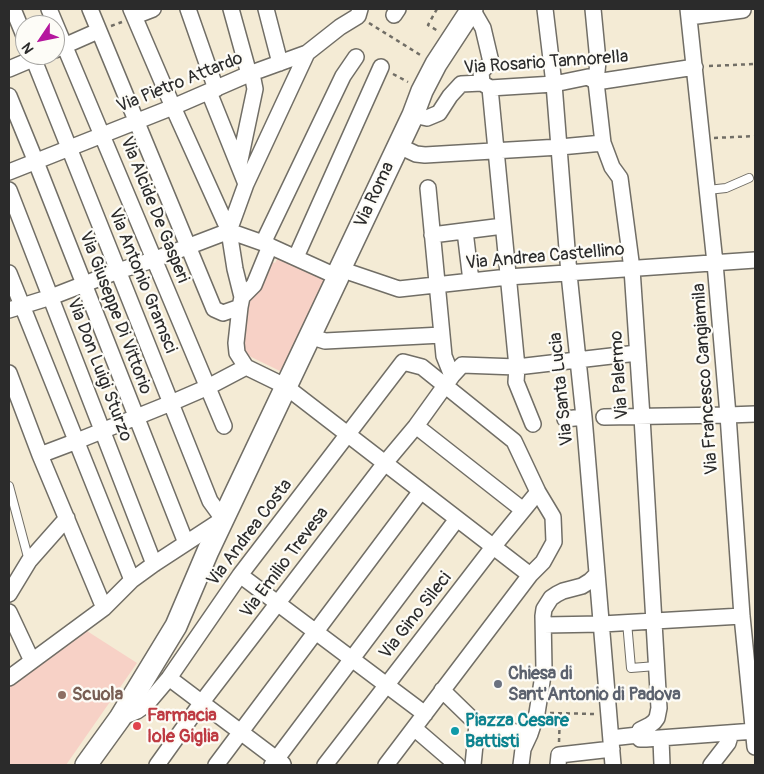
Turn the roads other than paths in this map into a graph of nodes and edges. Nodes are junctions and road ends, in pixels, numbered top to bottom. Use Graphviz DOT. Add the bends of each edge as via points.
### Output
graph roads {
  1 [pos="90,9"];
  2 [pos="152,9"];
  3 [pos="188,9"];
  4 [pos="231,9"];
  5 [pos="266,9"];
  6 [pos="472,9"];
  7 [pos="545,9"];
  8 [pos="593,9"];
  9 [pos="744,10"];
  10 [pos="133,12"];
  11 [pos="359,12"];
  12 [pos="688,13"];
  13 [pos="98,31"];
  14 [pos="65,46"];
  15 [pos="307,53"];
  16 [pos="356,57"];
  17 [pos="65,58"];
  18 [pos="280,63"];
  19 [pos="39,65"];
  20 [pos="381,67"];
  21 [pos="695,67"];
  22 [pos="250,74"];
  23 [pos="596,82"];
  24 [pos="554,84"];
  25 [pos="486,85"];
  26 [pos="212,90"];
  27 [pos="9,96"];
  28 [pos="173,107"];
  29 [pos="413,115"];
  30 [pos="137,122"];
  31 [pos="103,135"];
  32 [pos="603,142"];
  33 [pos="399,146"];
  34 [pos="560,147"];
  35 [pos="68,149"];
  36 [pos="496,151"];
  37 [pos="36,162"];
  38 [pos="239,165"];
  39 [pos="9,172"];
  40 [pos="749,178"];
  41 [pos="246,184"];
  42 [pos="428,188"];
  43 [pos="9,190"];
  44 [pos="708,190"];
  45 [pos="503,226"];
  46 [pos="228,231"];
  47 [pos="465,231"];
  48 [pos="432,235"];
  49 [pos="266,245"];
  50 [pos="188,247"];
  51 [pos="296,257"];
  52 [pos="153,260"];
  53 [pos="755,260"];
  54 [pos="716,263"];
  55 [pos="632,269"];
  56 [pos="118,271"];
  57 [pos="9,273"];
  58 [pos="339,273"];
  59 [pos="569,274"];
  60 [pos="508,278"];
  61 [pos="471,281"];
  62 [pos="84,285"];
  63 [pos="437,285"];
  64 [pos="51,297"];
  65 [pos="241,302"];
  66 [pos="15,308"];
  67 [pos="442,335"];
  68 [pos="309,336"];
  69 [pos="637,352"];
  70 [pos="578,360"];
  71 [pos="517,367"];
  72 [pos="246,368"];
  73 [pos="9,373"];
  74 [pos="449,380"];
  75 [pos="285,386"];
  76 [pos="208,387"];
  77 [pos="171,403"];
  78 [pos="755,414"];
  79 [pos="728,415"];
  80 [pos="136,417"];
  81 [pos="584,417"];
  82 [pos="604,417"];
  83 [pos="642,417"];
  84 [pos="565,419"];
  85 [pos="533,424"];
  86 [pos="224,426"];
  87 [pos="416,426"];
  88 [pos="103,431"];
  89 [pos="348,434"];
  90 [pos="76,442"];
  91 [pos="40,455"];
  92 [pos="384,463"];
  93 [pos="9,486"];
  94 [pos="421,491"];
  95 [pos="538,492"];
  96 [pos="524,510"];
  97 [pos="67,518"];
  98 [pos="223,519"];
  99 [pos="457,519"];
  100 [pos="186,543"];
  101 [pos="493,547"];
  102 [pos="29,561"];
  103 [pos="154,564"];
  104 [pos="597,574"];
  105 [pos="240,575"];
  106 [pos="530,575"];
  107 [pos="132,580"];
  108 [pos="9,594"];
  109 [pos="278,604"];
  110 [pos="104,608"];
  111 [pos="9,612"];
  112 [pos="742,616"];
  113 [pos="654,620"];
  114 [pos="627,622"];
  115 [pos="602,624"];
  116 [pos="544,625"];
  117 [pos="316,631"];
  118 [pos="352,659"];
  119 [pos="32,661"];
  120 [pos="656,666"];
  121 [pos="9,678"];
  122 [pos="169,678"];
  123 [pos="387,685"];
  124 [pos="446,694"];
  125 [pos="202,702"];
  126 [pos="425,714"];
  127 [pos="120,718"];
  128 [pos="481,725"];
  129 [pos="418,731"];
  130 [pos="240,732"];
  131 [pos="731,733"];
  132 [pos="530,734"];
  133 [pos="638,735"];
  134 [pos="755,737"];
  135 [pos="661,739"];
  136 [pos="612,744"];
  137 [pos="558,760"];
  138 [pos="278,763"];
  139 [pos="86,765"];
  140 [pos="156,765"];
  141 [pos="216,765"];
  142 [pos="325,765"];
  143 [pos="386,765"];
  144 [pos="457,765"];
  145 [pos="473,765"];
  146 [pos="521,765"];
  147 [pos="614,765"];
  148 [pos="662,765"];
  149 [pos="711,765"];
  1 -- 13 [label="street"];
  2 -- 10 [label="street"];
  3 -- 26 [label="street"];
  4 -- 22 [label="street"];
  5 -- 18 [label="street"];
  6 -- 25 [label="street" via="483,28 491,62 481,72"];
  6 -- 29 [label="main road, Via Roma" via="436,64"];
  7 -- 24 [label="street, Via Santa Lucia"];
  8 -- 23 [label="street, Via Palermo" via="598,61"];
  9 -- 12 [label="street"];
  10 -- 28 [label="street"];
  11 -- 15 [label="street, Via Pietro Attardo"];
  12 -- 21 [label="street, Via Francesco Cangiamila"];
  13 -- 14 [label="street"];
  13 -- 30 [label="street"];
  15 -- 18 [label="street, Via Pietro Attardo"];
  15 -- 41 [label="street"];
  16 -- 49 [label="street" via="343,76"];
  17 -- 31 [label="street, Via Alcide De Gasperi"];
  18 -- 22 [label="street, Via Pietro Attardo"];
  19 -- 35 [label="street, Via Antonio Gramsci"];
  20 -- 51 [label="street"];
  21 -- 23 [label="street, Via Rosario Tannorella"];
  21 -- 44 [label="street, Via Francesco Cangiamila"];
  22 -- 26 [label="street, Via Pietro Attardo"];
  22 -- 38 [label="street" via="255,89"];
  23 -- 24 [label="street, Via Rosario Tannorella" via="588,77"];
  23 -- 32 [label="street, Via Palermo"];
  24 -- 25 [label="street, Via Rosario Tannorella"];
  24 -- 34 [label="street, Via Santa Lucia"];
  25 -- 29 [label="street, Via Rosario Tannorella" via="461,84 439,113 427,118"];
  25 -- 36 [label="street"];
  26 -- 28 [label="street, Via Pietro Attardo"];
  26 -- 38 [label="street"];
  27 -- 37 [label="street, Via Giuseppe Di Vittorio"];
  28 -- 30 [label="street, Via Pietro Attardo"];
  28 -- 46 [label="street"];
  29 -- 33 [label="main road, Via Roma"];
  30 -- 31 [label="street, Via Pietro Attardo"];
  30 -- 50 [label="street"];
  31 -- 35 [label="street, Via Pietro Attardo"];
  31 -- 52 [label="street, Via Alcide De Gasperi"];
  32 -- 34 [label="street"];
  32 -- 55 [label="street, Via Palermo" via="612,167 620,178"];
  33 -- 36 [label="street" via="416,154"];
  33 -- 58 [label="main road, Via Roma"];
  34 -- 36 [label="street"];
  34 -- 59 [label="street, Via Santa Lucia"];
  35 -- 37 [label="street, Via Pietro Attardo"];
  35 -- 56 [label="street, Via Antonio Gramsci"];
  36 -- 45 [label="street"];
  37 -- 39 [label="street, Via Pietro Attardo"];
  37 -- 62 [label="street, Via Giuseppe Di Vittorio"];
  38 -- 41 [label="street"];
  40 -- 44 [label="lane" via="726,188"];
  41 -- 46 [label="street"];
  42 -- 48 [label="street"];
  43 -- 64 [label="street, Via Don Luigi Sturzo"];
  44 -- 54 [label="street, Via Francesco Cangiamila"];
  45 -- 47 [label="street"];
  45 -- 60 [label="street"];
  46 -- 49 [label="street, Via Andrea Castellino"];
  46 -- 50 [label="street"];
  46 -- 65 [label="street"];
  47 -- 48 [label="street"];
  47 -- 61 [label="street"];
  48 -- 63 [label="street"];
  49 -- 51 [label="street, Via Andrea Castellino"];
  49 -- 65 [label="street" via="254,285"];
  50 -- 52 [label="street"];
  50 -- 65 [label="street" via="214,309 223,313"];
  51 -- 58 [label="street, Via Andrea Castellino"];
  52 -- 56 [label="street"];
  52 -- 76 [label="street, Via Alcide De Gasperi"];
  53 -- 54 [label="street, Via Andrea Castellino"];
  54 -- 55 [label="street, Via Andrea Castellino"];
  54 -- 79 [label="street, Via Francesco Cangiamila"];
  55 -- 59 [label="street, Via Andrea Castellino"];
  55 -- 69 [label="street, Via Palermo"];
  56 -- 62 [label="street"];
  56 -- 77 [label="street, Via Antonio Gramsci"];
  57 -- 66 [label="street"];
  58 -- 63 [label="street, Via Andrea Castellino" via="399,289"];
  58 -- 68 [label="main road, Via Roma"];
  59 -- 60 [label="street, Via Andrea Castellino"];
  59 -- 70 [label="street, Via Santa Lucia"];
  60 -- 61 [label="street, Via Andrea Castellino"];
  60 -- 71 [label="street"];
  61 -- 63 [label="street, Via Andrea Castellino"];
  62 -- 64 [label="street"];
  62 -- 80 [label="street, Via Giuseppe Di Vittorio"];
  63 -- 67 [label="street"];
  64 -- 66 [label="street"];
  64 -- 88 [label="street, Via Don Luigi Sturzo"];
  65 -- 72 [label="street" via="236,343 237,353"];
  66 -- 90 [label="street"];
  67 -- 68 [label="street" via="325,341"];
  67 -- 74 [label="street"];
  68 -- 75 [label="main road, Via Roma"];
  69 -- 70 [label="street"];
  69 -- 83 [label="street, Via Palermo"];
  70 -- 71 [label="street"];
  70 -- 81 [label="street, Via Santa Lucia"];
  71 -- 74 [label="street" via="462,365"];
  71 -- 85 [label="street" via="516,382"];
  72 -- 75 [label="street"];
  72 -- 76 [label="street"];
  73 -- 91 [label="street"];
  74 -- 87 [label="street, Via Emilio Trevesa"];
  74 -- 89 [label="street, Via Andrea Costa" via="403,362"];
  74 -- 95 [label="street" via="514,441"];
  75 -- 89 [label="street"];
  75 -- 98 [label="main road, Via Roma"];
  76 -- 77 [label="street"];
  76 -- 86 [label="street, Via Alcide De Gasperi"];
  77 -- 80 [label="street"];
  77 -- 98 [label="street, Via Antonio Gramsci" via="210,501"];
  78 -- 79 [label="street"];
  79 -- 83 [label="street"];
  79 -- 112 [label="street, Via Francesco Cangiamila"];
  80 -- 88 [label="street"];
  80 -- 100 [label="street, Via Giuseppe Di Vittorio"];
  81 -- 84 [label="street"];
  81 -- 104 [label="street, Via Santa Lucia"];
  82 -- 83 [label="street"];
  83 -- 113 [label="street, Via Palermo"];
  87 -- 92 [label="street, Via Emilio Trevesa"];
  87 -- 96 [label="street"];
  88 -- 90 [label="street"];
  88 -- 103 [label="street, Via Don Luigi Sturzo"];
  89 -- 92 [label="street"];
  89 -- 105 [label="street, Via Andrea Costa"];
  90 -- 91 [label="street"];
  90 -- 107 [label="street"];
  91 -- 97 [label="street"];
  92 -- 94 [label="street"];
  92 -- 109 [label="street, Via Emilio Trevesa"];
  93 -- 102 [label="lane"];
  94 -- 99 [label="street"];
  94 -- 117 [label="street"];
  95 -- 96 [label="street, Via Gino Sileci"];
  95 -- 106 [label="street" via="553,517 554,542 543,562"];
  96 -- 101 [label="street, Via Gino Sileci"];
  97 -- 102 [label="street"];
  97 -- 110 [label="street"];
  98 -- 100 [label="street"];
  98 -- 127 [label="main road, Via Roma" via="176,626"];
  99 -- 101 [label="street"];
  99 -- 118 [label="street"];
  100 -- 103 [label="street"];
  101 -- 106 [label="street"];
  101 -- 123 [label="street, Via Gino Sileci"];
  102 -- 108 [label="street"];
  103 -- 107 [label="street"];
  104 -- 115 [label="street, Via Santa Lucia"];
  104 -- 116 [label="street" via="582,586 551,598 544,609"];
  105 -- 109 [label="street"];
  105 -- 122 [label="street, Via Andrea Costa"];
  106 -- 124 [label="street"];
  107 -- 110 [label="street"];
  109 -- 117 [label="street"];
  109 -- 125 [label="street, Via Emilio Trevesa"];
  110 -- 119 [label="street"];
  111 -- 119 [label="street"];
  112 -- 113 [label="street"];
  112 -- 134 [label="street, Via Francesco Cangiamila"];
  113 -- 114 [label="street"];
  113 -- 120 [label="street, Via Palermo"];
  114 -- 115 [label="street"];
  114 -- 120 [label="lane" via="631,668"];
  115 -- 116 [label="street"];
  115 -- 136 [label="street, Via Santa Lucia"];
  116 -- 132 [label="street" via="544,669 538,713"];
  117 -- 118 [label="street"];
  117 -- 130 [label="street"];
  118 -- 123 [label="street"];
  118 -- 138 [label="street"];
  119 -- 121 [label="street"];
  120 -- 133 [label="street, Via Palermo" via="658,713 654,722 640,730"];
  122 -- 125 [label="street"];
  122 -- 127 [label="street, Via Andrea Costa" via="147,704"];
  123 -- 126 [label="street"];
  123 -- 142 [label="street, Via Gino Sileci"];
  124 -- 126 [label="street"];
  124 -- 128 [label="street"];
  125 -- 130 [label="street"];
  125 -- 140 [label="street, Via Emilio Trevesa"];
  126 -- 129 [label="street"];
  127 -- 139 [label="main road, Via Roma"];
  128 -- 132 [label="street"];
  128 -- 145 [label="street"];
  129 -- 143 [label="street"];
  129 -- 144 [label="street"];
  130 -- 138 [label="street"];
  130 -- 141 [label="street"];
  131 -- 134 [label="street"];
  131 -- 135 [label="street"];
  131 -- 149 [label="street" via="728,743"];
  132 -- 146 [label="street" via="523,748"];
  133 -- 135 [label="street" via="640,739"];
  133 -- 136 [label="street"];
  135 -- 148 [label="street"];
  136 -- 137 [label="street"];
  136 -- 147 [label="street, Via Santa Lucia"];
}
